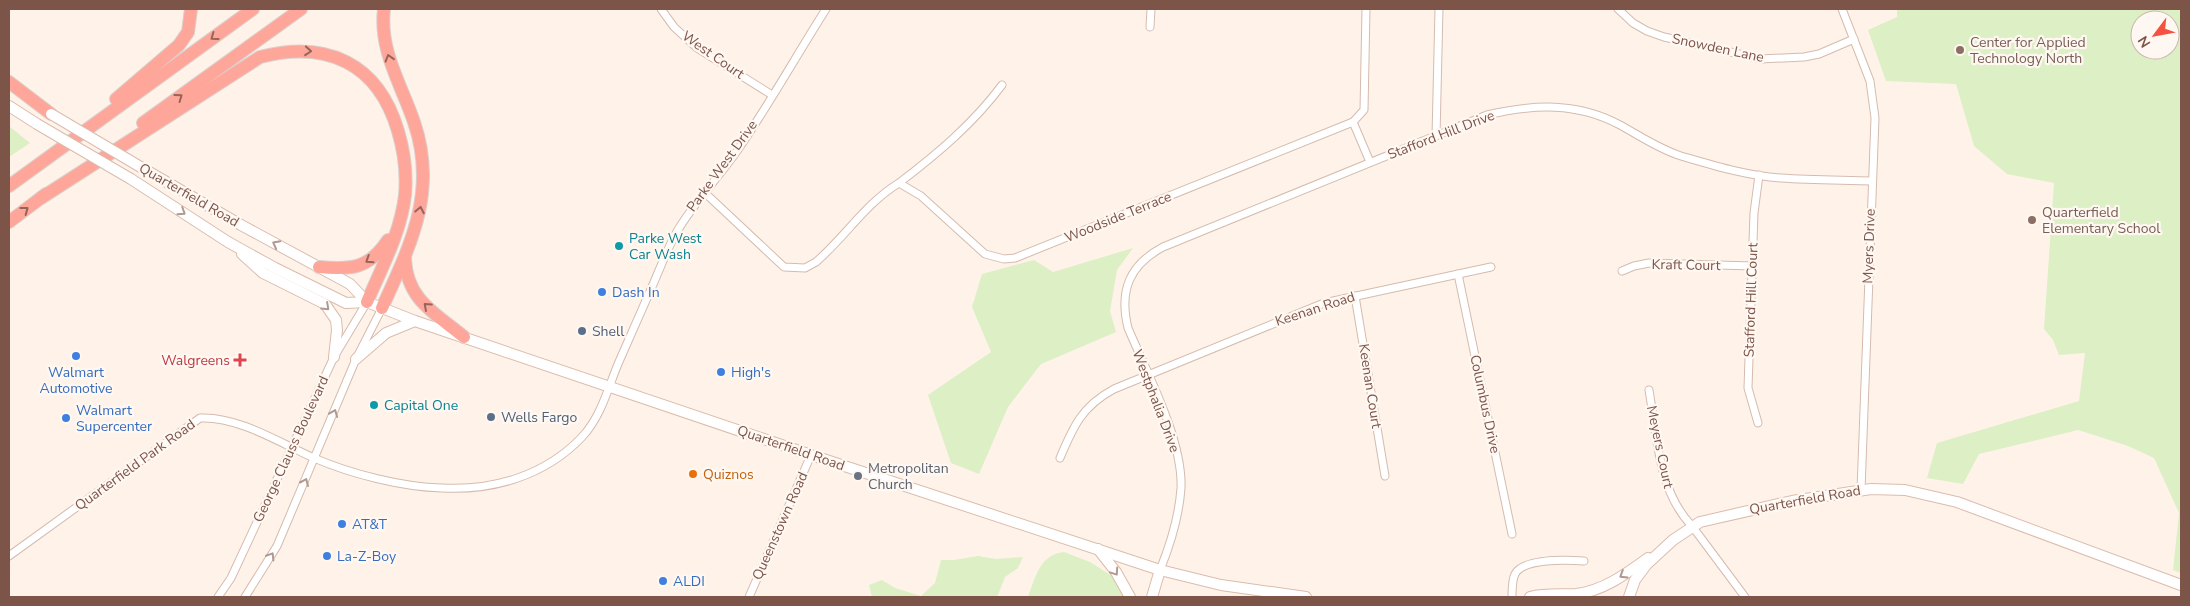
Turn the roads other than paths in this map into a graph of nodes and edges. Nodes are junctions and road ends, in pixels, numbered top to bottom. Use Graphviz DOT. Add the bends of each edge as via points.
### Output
graph roads {
  1 [pos="191,9"];
  2 [pos="253,9"];
  3 [pos="301,9"];
  4 [pos="384,9"];
  5 [pos="661,9"];
  6 [pos="826,9"];
  7 [pos="1151,9"];
  8 [pos="1366,9"];
  9 [pos="1439,9"];
  10 [pos="1618,9"];
  11 [pos="1842,9"];
  12 [pos="1150,27"];
  13 [pos="1854,39"];
  14 [pos="9,82"];
  15 [pos="1002,86"];
  16 [pos="9,90"];
  17 [pos="772,95"];
  18 [pos="9,106"];
  19 [pos="51,114"];
  20 [pos="1353,122"];
  21 [pos="1436,136"];
  22 [pos="1370,162"];
  23 [pos="1759,175"];
  24 [pos="24,176"];
  25 [pos="1872,181"];
  26 [pos="899,183"];
  27 [pos="9,186"];
  28 [pos="704,192"];
  29 [pos="41,198"];
  30 [pos="9,222"];
  31 [pos="400,223"];
  32 [pos="228,242"];
  33 [pos="405,257"];
  34 [pos="1753,266"];
  35 [pos="319,267"];
  36 [pos="1491,267"];
  37 [pos="1622,272"];
  38 [pos="1458,274"];
  39 [pos="1126,290"];
  40 [pos="1355,296"];
  41 [pos="367,302"];
  42 [pos="382,308"];
  43 [pos="415,320"];
  44 [pos="464,337"];
  45 [pos="334,357"];
  46 [pos="356,359"];
  47 [pos="1147,374"];
  48 [pos="609,386"];
  49 [pos="1649,390"];
  50 [pos="1758,423"];
  51 [pos="293,448"];
  52 [pos="811,455"];
  53 [pos="316,458"];
  54 [pos="1060,458"];
  55 [pos="1385,476"];
  56 [pos="1861,490"];
  57 [pos="1692,526"];
  58 [pos="1512,534"];
  59 [pos="1663,548"];
  60 [pos="1097,549"];
  61 [pos="9,556"];
  62 [pos="1584,561"];
  63 [pos="1160,570"];
  64 [pos="2181,585"];
  65 [pos="218,597"];
  66 [pos="245,597"];
  67 [pos="749,597"];
  68 [pos="1130,597"];
  69 [pos="1152,597"];
  70 [pos="1306,597"];
  71 [pos="1512,597"];
  72 [pos="1530,597"];
  73 [pos="1629,597"];
  74 [pos="1746,597"];
  1 -- 24 [label="highway" via="188,32 179,45"];
  2 -- 24 [label="highway, one-way"];
  29 -- 3 [label="highway, one-way"];
  33 -- 4 [label="highway, one-way" via="421,205 422,165 415,123 389,60 384,39"];
  5 -- 17 [label="street, West Court" via="674,27 697,48"];
  6 -- 17 [label="street, Parke West Drive"];
  7 -- 12 [label="street"];
  8 -- 20 [label="street" via="1364,110"];
  9 -- 21 [label="street"];
  10 -- 13 [label="street, Snowden Lane" via="1633,22 1656,34 1760,59 1819,54"];
  11 -- 13 [label="street, Myers Drive"];
  13 -- 25 [label="street, Myers Drive" via="1874,100"];
  14 -- 19 [label="highway"];
  15 -- 26 [label="street" via="966,128"];
  16 -- 19 [label="main road, Quarterfield Road"];
  17 -- 28 [label="street, Parke West Drive" via="736,152"];
  18 -- 32 [label="main road, Quarterfield Road, one-way, bridge"];
  35 -- 19 [label="main road, Quarterfield Road, one-way, bridge" via="241,226"];
  20 -- 22 [label="street"];
  20 -- 26 [label="street, Woodside Terrace" via="1015,258 985,254 921,196"];
  21 -- 22 [label="street, Stafford Hill Drive"];
  21 -- 23 [label="street, Stafford Hill Drive" via="1487,116 1513,110 1562,106 1606,118 1679,156"];
  22 -- 39 [label="street, Stafford Hill Drive" via="1163,247 1139,265"];
  23 -- 25 [label="street, Stafford Hill Drive"];
  23 -- 34 [label="street, Stafford Hill Court"];
  24 -- 27 [label="highway"];
  25 -- 56 [label="street, Myers Drive"];
  26 -- 28 [label="street" via="870,205 816,262 795,269 784,267"];
  28 -- 48 [label="street, Parke West Drive" via="674,237"];
  30 -- 29 [label="highway, one-way"];
  29 -- 31 [label="highway, one-way" via="249,63 260,57 296,50 348,61 370,78 386,101 402,143 405,169"];
  31 -- 35 [label="highway, one-way" via="382,249 367,262 350,268"];
  31 -- 41 [label="highway"];
  32 -- 41 [label="main road, Quarterfield Road" via="346,303"];
  32 -- 45 [label="main road, one-way" via="263,273 325,304 336,320"];
  33 -- 42 [label="highway"];
  44 -- 33 [label="highway, one-way" via="416,295 406,276"];
  34 -- 37 [label="street, Kraft Court" via="1649,263"];
  34 -- 50 [label="street, Stafford Hill Court" via="1748,388"];
  35 -- 41 [label="main road, Quarterfield Road" via="350,284"];
  36 -- 38 [label="street, Keenan Road"];
  38 -- 40 [label="street, Keenan Road"];
  38 -- 58 [label="street, Columbus Drive"];
  39 -- 47 [label="street, Westphalia Drive" via="1124,314"];
  40 -- 47 [label="street, Keenan Road" via="1303,311"];
  40 -- 55 [label="street, Keenan Court"];
  41 -- 42 [label="main road, Quarterfield Road"];
  41 -- 45 [label="street, George Clauss Boulevard"];
  42 -- 43 [label="main road, Quarterfield Road"];
  42 -- 46 [label="street, George Clauss Boulevard"];
  43 -- 44 [label="main road, Quarterfield Road"];
  43 -- 46 [label="main road" via="386,333"];
  44 -- 48 [label="main road, Quarterfield Road"];
  45 -- 51 [label="street, George Clauss Boulevard"];
  53 -- 46 [label="street, George Clauss Boulevard, one-way"];
  47 -- 54 [label="street, Keenan Road" via="1090,404 1074,426"];
  47 -- 63 [label="street, Westphalia Drive" via="1176,444 1180,466 1177,521"];
  48 -- 52 [label="main road, Quarterfield Road"];
  48 -- 53 [label="street, Quarterfield Park Road" via="599,412 583,436 557,459 506,482 477,488 440,488 396,482"];
  49 -- 57 [label="street, Meyers Court" via="1668,491 1682,516"];
  51 -- 53 [label="street, Quarterfield Park Road"];
  51 -- 61 [label="street, Quarterfield Park Road" via="232,422 215,417 200,418"];
  51 -- 65 [label="street, George Clauss Boulevard" via="231,578"];
  52 -- 60 [label="main road, Quarterfield Road"];
  52 -- 67 [label="street, Queenstown Road"];
  66 -- 53 [label="street, George Clauss Boulevard, one-way" via="277,546"];
  56 -- 57 [label="main road, Quarterfield Road" via="1762,507 1708,519"];
  56 -- 64 [label="main road, Quarterfield Road" via="1905,490 1957,502"];
  57 -- 59 [label="main road, Quarterfield Road"];
  57 -- 74 [label="street, Meyers Court"];
  59 -- 72 [label="main road, one-way" via="1613,582 1596,589 1577,594"];
  59 -- 73 [label="main road, Quarterfield Road" via="1635,580"];
  60 -- 63 [label="main road, Quarterfield Road"];
  60 -- 68 [label="main road, one-way" via="1116,572"];
  62 -- 71 [label="street" via="1536,563 1519,569 1515,574"];
  63 -- 69 [label="main road"];
  63 -- 70 [label="main road, Quarterfield Road" via="1221,585"];
}
